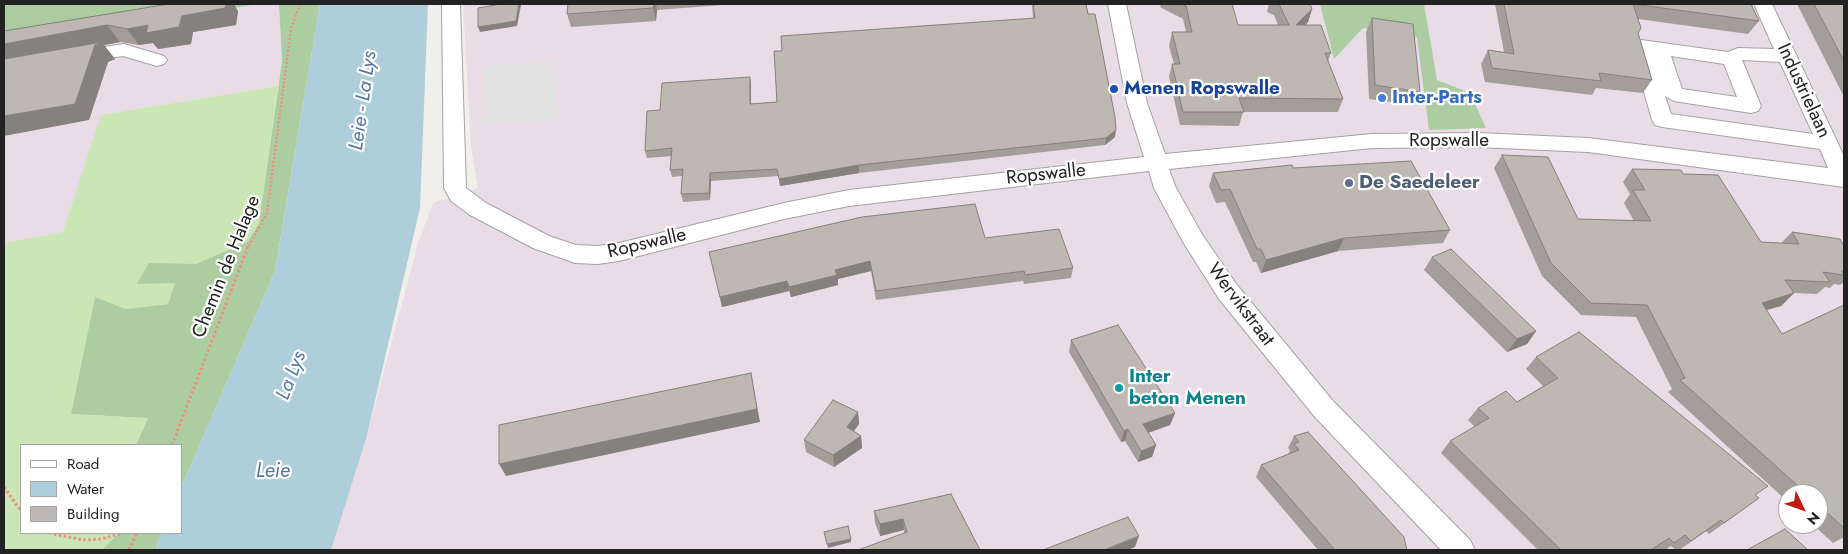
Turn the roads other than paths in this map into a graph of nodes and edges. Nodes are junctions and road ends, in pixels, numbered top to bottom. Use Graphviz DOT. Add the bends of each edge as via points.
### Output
graph roads {
  1 [pos="451,4"];
  2 [pos="1117,4"];
  3 [pos="1763,4"];
  4 [pos="1659,49"];
  5 [pos="1788,56"];
  6 [pos="1732,58"];
  7 [pos="62,60"];
  8 [pos="158,60"];
  9 [pos="1827,144"];
  10 [pos="1158,164"];
  11 [pos="1844,178"];
  12 [pos="1460,550"];
  1 -- 10 [label="street, Ropswalle" via="455,188 478,209 541,242 575,254 619,252 784,210 849,198"];
  2 -- 10 [label="street, Wervikstraat" via="1137,103"];
  3 -- 5 [label="street, Industrielaan"];
  4 -- 6 [label="street"];
  4 -- 6 [label="street" via="1674,94 1751,106"];
  4 -- 9 [label="street" via="1641,46 1662,120"];
  5 -- 6 [label="street" via="1738,54"];
  5 -- 9 [label="street, Industrielaan"];
  7 -- 8 [label="street" via="124,50"];
  9 -- 11 [label="street, Industrielaan"];
  10 -- 11 [label="street, Ropswalle" via="1372,141 1478,140 1588,145"];
  10 -- 12 [label="street, Wervikstraat" via="1165,188 1228,292 1324,409"];
}
